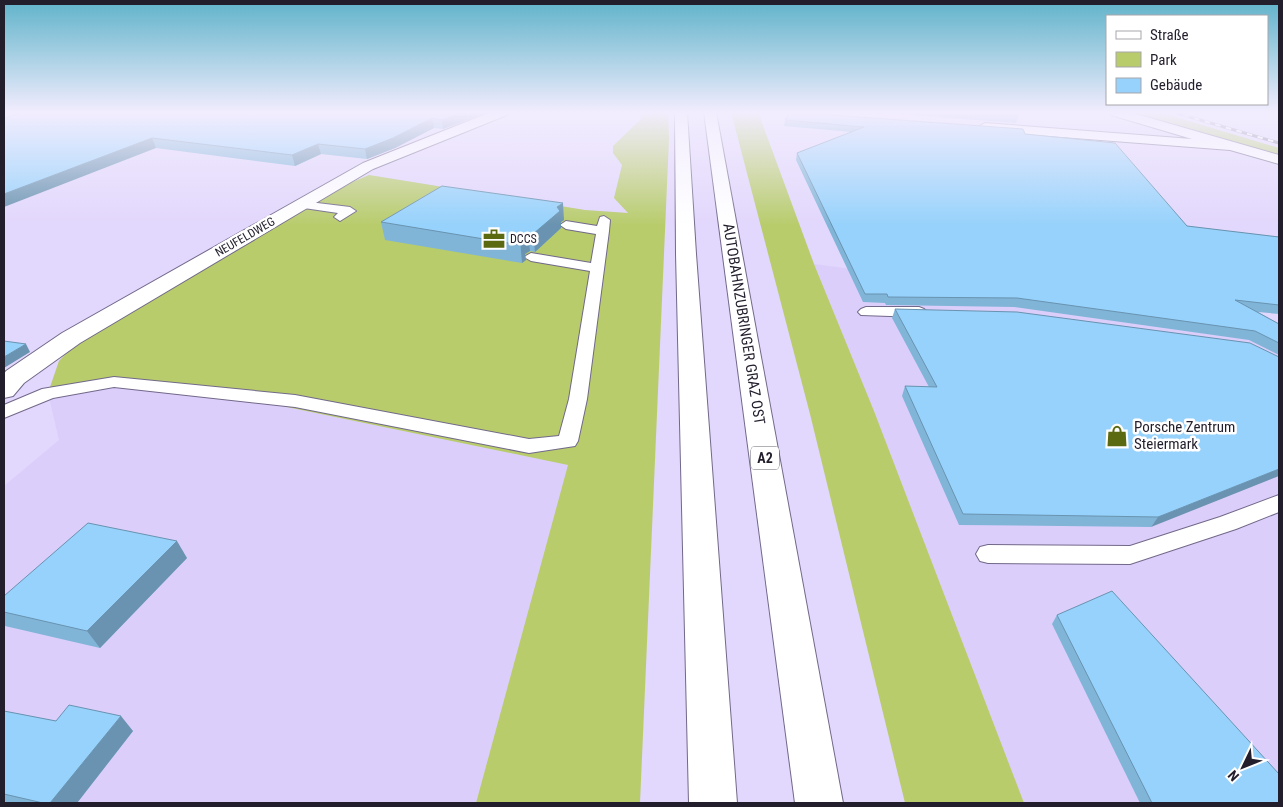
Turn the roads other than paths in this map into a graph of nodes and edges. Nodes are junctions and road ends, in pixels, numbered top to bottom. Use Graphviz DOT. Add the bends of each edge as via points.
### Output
graph roads {
  1 [pos="409,150"];
  2 [pos="682,150"];
  3 [pos="716,150"];
  4 [pos="1243,150"];
  5 [pos="1279,160"];
  6 [pos="301,205"];
  7 [pos="340,217"];
  8 [pos="566,225"];
  9 [pos="531,257"];
  10 [pos="597,268"];
  11 [pos="866,312"];
  12 [pos="935,313"];
  13 [pos="4,390"];
  14 [pos="4,412"];
  15 [pos="1279,503"];
  16 [pos="988,554"];
  17 [pos="713,803"];
  18 [pos="819,803"];
  1 -- 6 [label="main road, NEUFELDWEG" via="368,166"];
  2 -- 17 [label="main road"];
  3 -- 18 [label="main road, AUTOBAHNZUBRINGER GRAZ OST / A2"];
  4 -- 5 [label="main road"];
  6 -- 7 [label="lane" via="350,211"];
  6 -- 13 [label="main road, NEUFELDWEG" via="71,338 15,377"];
  8 -- 10 [label="lane" via="604,225"];
  9 -- 10 [label="lane"];
  10 -- 14 [label="lane" via="578,399 568,441 528,446 295,401 114,382 48,394"];
  11 -- 12 [label="lane"];
  15 -- 16 [label="lane" via="1228,524 1130,556"];
}
